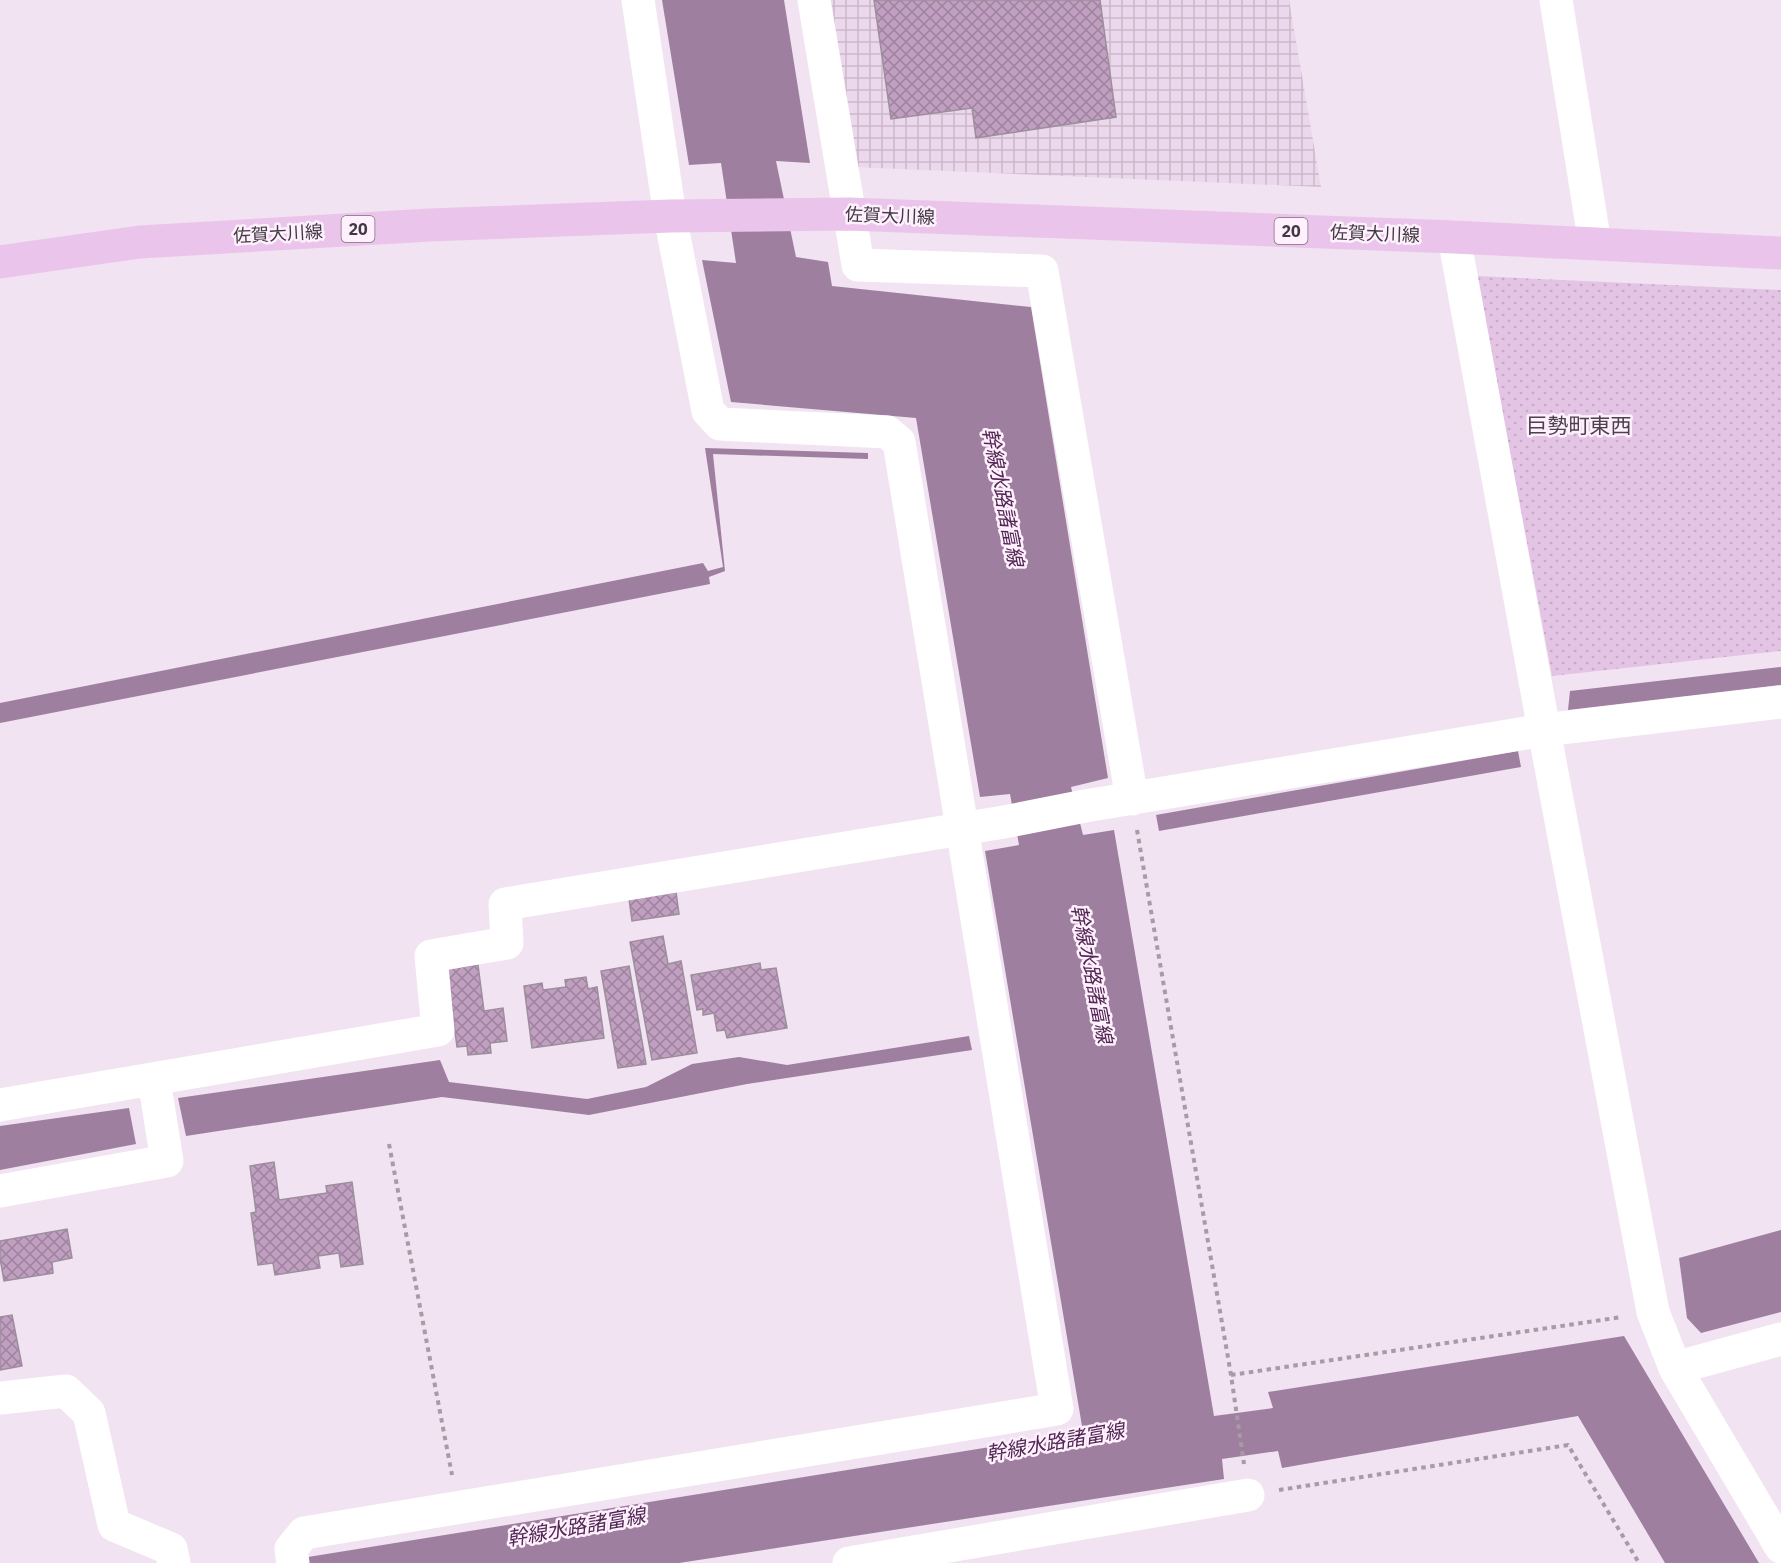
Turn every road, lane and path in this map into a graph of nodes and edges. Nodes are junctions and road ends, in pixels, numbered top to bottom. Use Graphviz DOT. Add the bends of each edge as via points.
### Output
graph roads {
  1 [pos="638,0"];
  2 [pos="814,0"];
  3 [pos="1556,0"];
  4 [pos="849,214"];
  5 [pos="670,216"];
  6 [pos="1454,237"];
  7 [pos="1595,244"];
  8 [pos="1781,253"];
  9 [pos="0,262"];
  10 [pos="1781,702"];
  11 [pos="1544,730"];
  12 [pos="1132,799"];
  13 [pos="962,828"];
  14 [pos="154,1080"];
  15 [pos="0,1105"];
  16 [pos="389,1144"];
  17 [pos="0,1191"];
  18 [pos="1653,1312"];
  19 [pos="1781,1340"];
  20 [pos="1675,1368"];
  21 [pos="1231,1375"];
  22 [pos="0,1398"];
  23 [pos="1248,1495"];
  24 [pos="458,1508"];
  25 [pos="1781,1547"];
  26 [pos="174,1563"];
  27 [pos="293,1563"];
  28 [pos="849,1563"];
  29 [pos="1640,1563"];
  1 -- 5 [label="street"];
  2 -- 4 [label="street"];
  3 -- 7 [label="street"];
  4 -- 5 [label="main road, 佐賀大川線 / 20"];
  4 -- 6 [label="main road, 佐賀大川線 / 20"];
  4 -- 12 [label="street" via="858,265 1042,271"];
  5 -- 9 [label="main road, 佐賀大川線 / 20" via="140,242"];
  5 -- 13 [label="street" via="708,411 720,424 887,432 899,442"];
  6 -- 7 [label="main road, 佐賀大川線 / 20"];
  6 -- 11 [label="street"];
  7 -- 8 [label="main road, 佐賀大川線 / 20"];
  10 -- 11 [label="street"];
  11 -- 12 [label="street"];
  11 -- 18 [label="street"];
  12 -- 13 [label="street"];
  12 -- 21 [label="path"];
  13 -- 14 [label="street" via="505,904 507,943 431,956 438,1030"];
  13 -- 24 [label="street" via="1057,1409"];
  14 -- 15 [label="street"];
  14 -- 17 [label="street" via="167,1161"];
  16 -- 24 [label="path"];
  18 -- 20 [label="street"];
  18 -- 21 [label="path"];
  19 -- 20 [label="street"];
  20 -- 25 [label="street"];
  21 -- 23 [label="path"];
  22 -- 26 [label="street" via="66,1391 89,1413 114,1525 171,1548"];
  23 -- 28 [label="street"];
  23 -- 29 [label="path" via="1568,1444"];
  24 -- 27 [label="street" via="304,1533 291,1549"];
}
